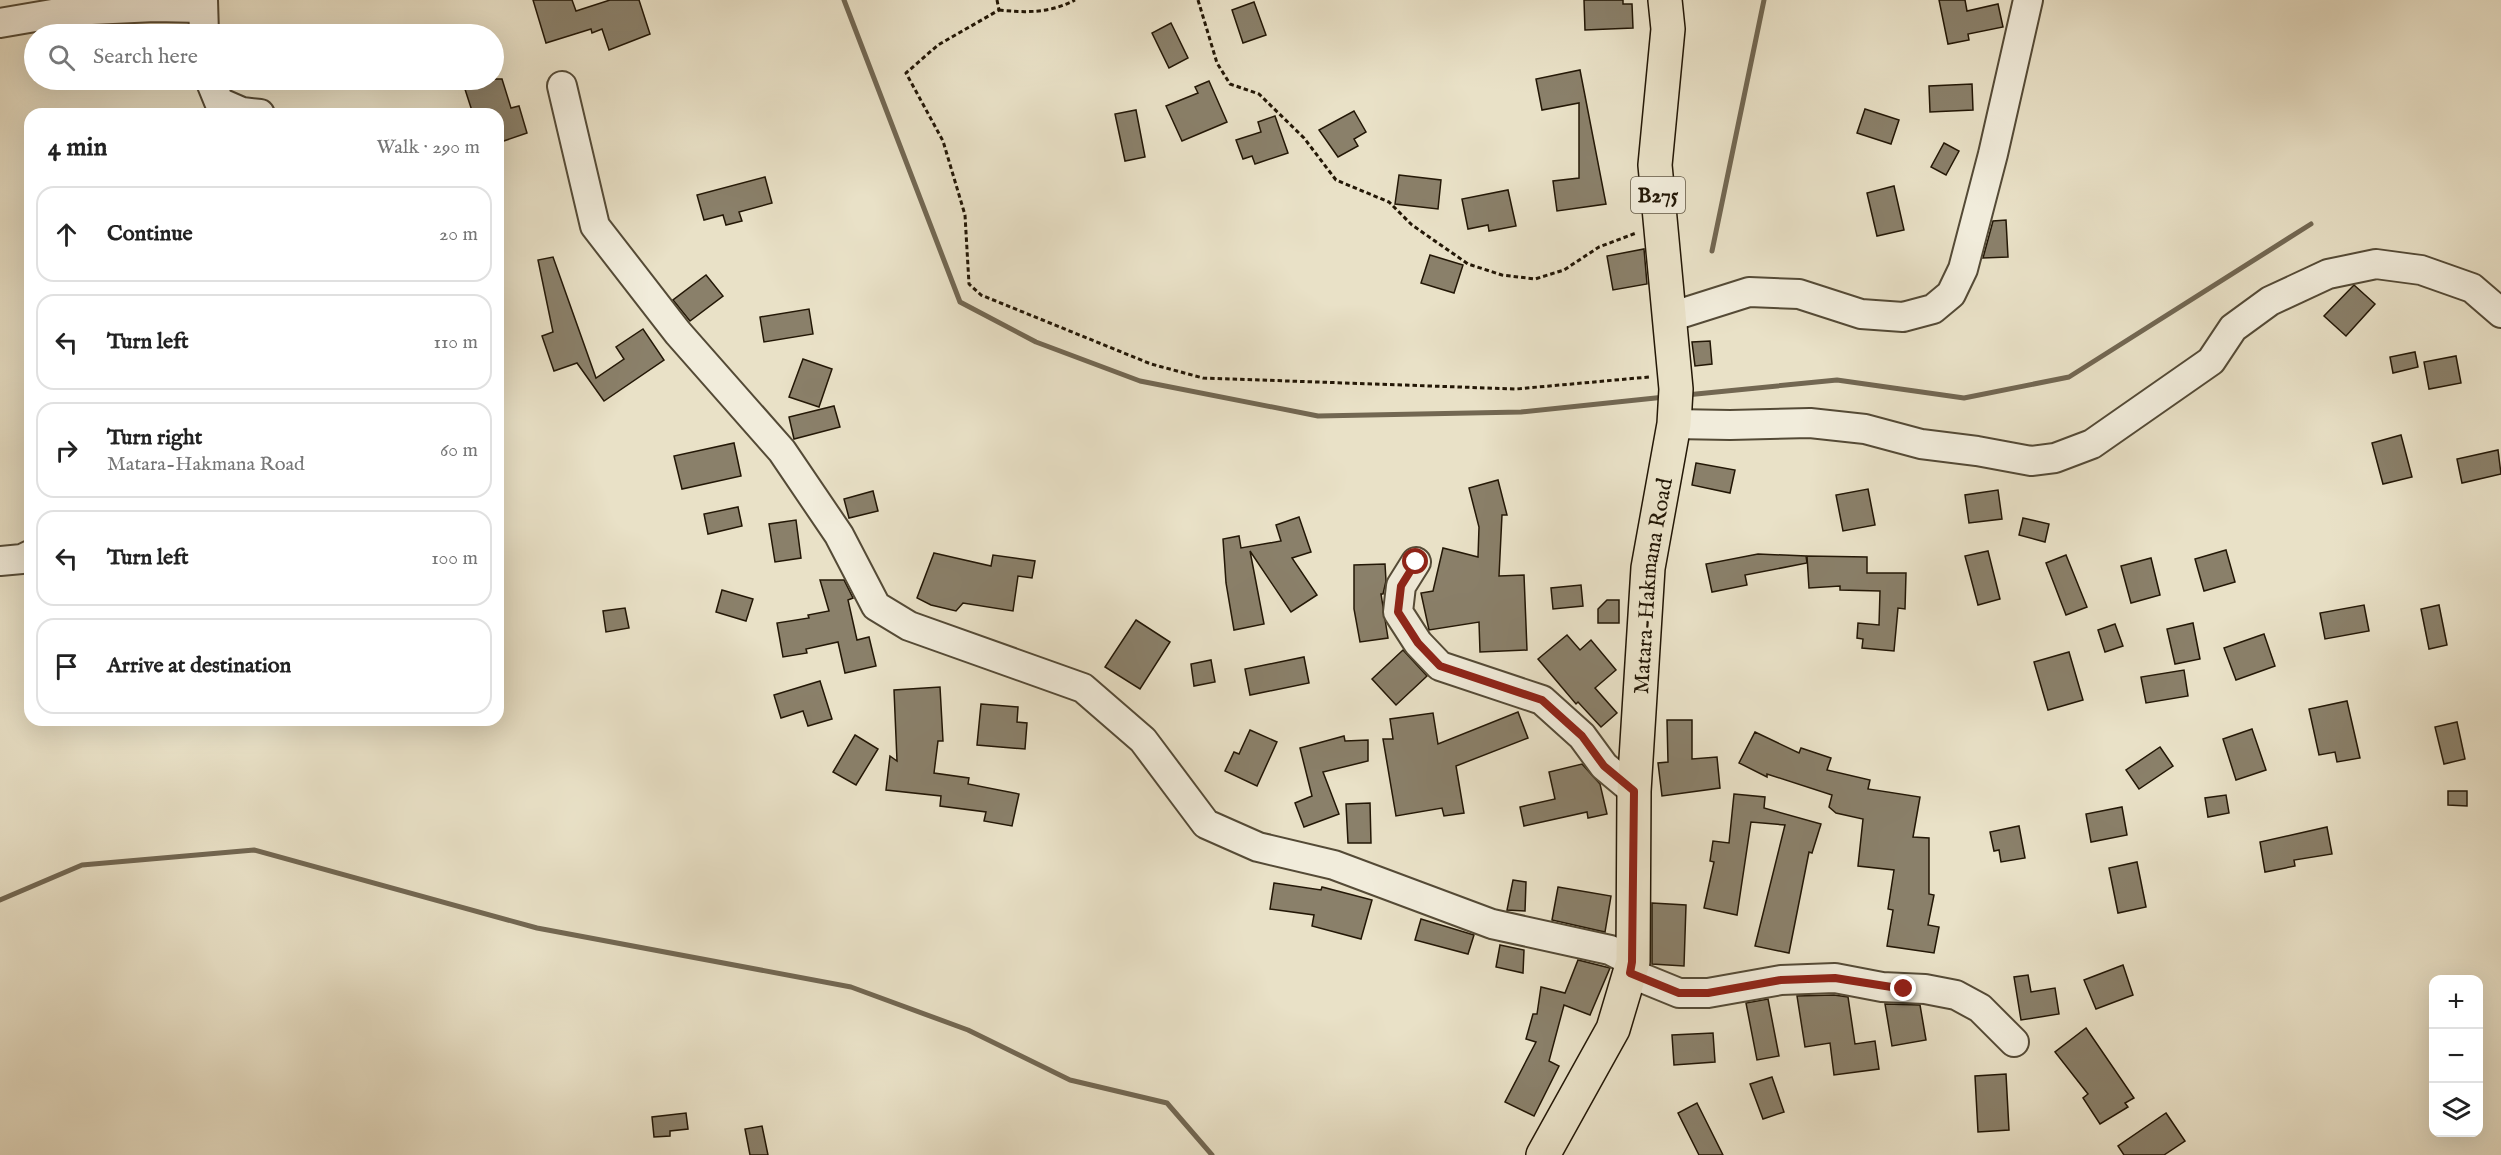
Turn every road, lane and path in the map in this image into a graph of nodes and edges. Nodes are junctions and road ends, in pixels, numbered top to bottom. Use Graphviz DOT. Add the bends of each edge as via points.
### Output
graph roads {
  1 [pos="997,0"];
  2 [pos="1075,0"];
  3 [pos="1198,0"];
  4 [pos="1665,0"];
  5 [pos="2028,0"];
  6 [pos="999,10"];
  7 [pos="203,14"];
  8 [pos="0,24"];
  9 [pos="562,86"];
  10 [pos="214,90"];
  11 [pos="233,108"];
  12 [pos="1661,224"];
  13 [pos="2501,313"];
  14 [pos="1670,317"];
  15 [pos="1676,382"];
  16 [pos="1674,424"];
  17 [pos="24,558"];
  18 [pos="0,561"];
  19 [pos="1416,562"];
  20 [pos="1634,791"];
  21 [pos="1631,968"];
  22 [pos="2014,1042"];
  23 [pos="1543,1155"];
  1 -- 6 [label="path"];
  2 -- 6 [label="path" via="1058,9 1023,13"];
  3 -- 12 [label="path" via="1217,63 1230,84 1259,94 1304,138 1336,180 1389,202 1412,225 1468,264 1502,275 1535,279 1564,270 1599,247"];
  4 -- 12 [label="main road, Matara-Hakmana Road / B275" via="1668,29 1655,165"];
  5 -- 14 [label="street" via="1966,258 1951,294 1933,309 1903,317 1861,314 1799,294 1749,292"];
  6 -- 15 [label="path" via="938,45 906,73 943,141 965,214 969,284 981,294 1151,364 1203,378 1516,389"];
  7 -- 8 [label="street" via="155,7 70,11"];
  9 -- 21 [label="street" via="595,226 678,333 782,450 839,535 876,606 909,626 1083,688 1143,740 1206,824 1258,847 1334,865 1492,924 1610,950"];
  10 -- 11 [label="street" via="219,102"];
  12 -- 14 [label="main road, Matara-Hakmana Road / B275"];
  13 -- 16 [label="street" via="2472,288 2421,270 2376,264 2328,274 2270,302 2233,328 2211,361 2092,444 2055,458 2031,461 1921,444 1865,429 1810,423"];
  14 -- 15 [label="main road, Matara-Hakmana Road / B275"];
  15 -- 16 [label="main road, Matara-Hakmana Road / B275"];
  16 -- 20 [label="main road, Matara-Hakmana Road / B275" via="1648,568"];
  17 -- 18 [label="street"];
  19 -- 20 [label="street" via="1401,586 1398,612 1418,643 1440,666 1542,700 1582,736 1604,766"];
  20 -- 21 [label="main road, Matara-Hakmana Road / B275"];
  21 -- 22 [label="street" via="1679,993 1708,993 1781,980 1835,978 1936,991 1956,995 1980,1008"];
  21 -- 23 [label="main road, Matara-Hakmana Road / B275" via="1613,1029"];
}
